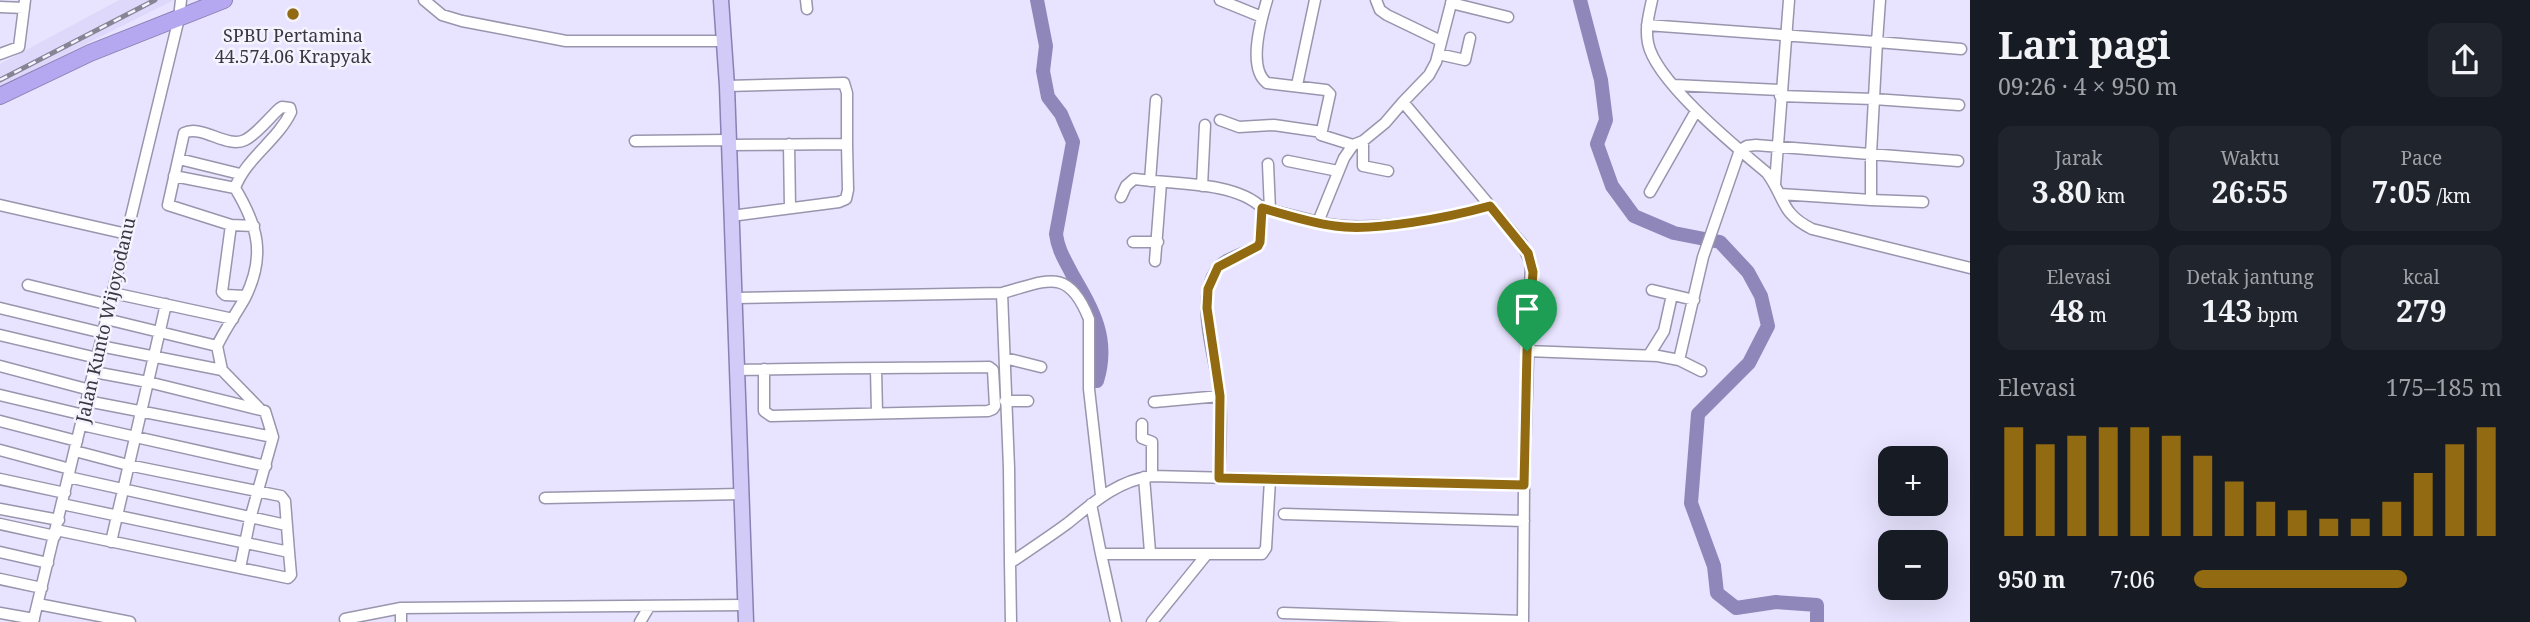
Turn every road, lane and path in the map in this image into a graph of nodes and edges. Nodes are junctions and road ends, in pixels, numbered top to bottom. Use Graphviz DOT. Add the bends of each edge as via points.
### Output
graph roads {
  1 [pos="181,0"];
  2 [pos="225,0"];
  3 [pos="424,0"];
  4 [pos="720,0"];
  5 [pos="1223,0"];
  6 [pos="1267,0"];
  7 [pos="1315,0"];
  8 [pos="1376,0"];
  9 [pos="1652,0"];
  10 [pos="1789,0"];
  11 [pos="1880,0"];
  12 [pos="1451,1"];
  13 [pos="24,4"];
  14 [pos="3,5"];
  15 [pos="1262,17"];
  16 [pos="1508,17"];
  17 [pos="179,18"];
  18 [pos="1647,25"];
  19 [pos="1785,36"];
  20 [pos="1470,38"];
  21 [pos="725,41"];
  22 [pos="1441,41"];
  23 [pos="1877,42"];
  24 [pos="1961,48"];
  25 [pos="0,54"];
  26 [pos="1438,54"];
  27 [pos="1297,85"];
  28 [pos="1674,85"];
  29 [pos="727,86"];
  30 [pos="1780,93"];
  31 [pos="0,96"];
  32 [pos="1874,99"];
  33 [pos="1156,100"];
  34 [pos="1403,102"];
  35 [pos="1959,105"];
  36 [pos="1696,111"];
  37 [pos="1220,120"];
  38 [pos="1205,125"];
  39 [pos="1322,132"];
  40 [pos="635,141"];
  41 [pos="728,142"];
  42 [pos="1358,143"];
  43 [pos="789,144"];
  44 [pos="847,144"];
  45 [pos="1777,146"];
  46 [pos="1740,150"];
  47 [pos="1871,154"];
  48 [pos="178,159"];
  49 [pos="1288,161"];
  50 [pos="1958,161"];
  51 [pos="1268,164"];
  52 [pos="1338,171"];
  53 [pos="1388,171"];
  54 [pos="240,174"];
  55 [pos="174,176"];
  56 [pos="1156,182"];
  57 [pos="1202,186"];
  58 [pos="235,188"];
  59 [pos="1777,189"];
  60 [pos="1650,192"];
  61 [pos="1121,197"];
  62 [pos="1871,200"];
  63 [pos="1923,202"];
  64 [pos="0,205"];
  65 [pos="1490,206"];
  66 [pos="790,208"];
  67 [pos="1266,209"];
  68 [pos="731,216"];
  69 [pos="1318,222"];
  70 [pos="231,225"];
  71 [pos="254,226"];
  72 [pos="127,234"];
  73 [pos="1133,242"];
  74 [pos="1158,242"];
  75 [pos="1155,261"];
  76 [pos="1970,268"];
  77 [pos="28,285"];
  78 [pos="1651,290"];
  79 [pos="113,293"];
  80 [pos="1002,293"];
  81 [pos="1672,295"];
  82 [pos="246,296"];
  83 [pos="735,298"];
  84 [pos="1694,300"];
  85 [pos="166,304"];
  86 [pos="110,305"];
  87 [pos="0,308"];
  88 [pos="106,319"];
  89 [pos="233,319"];
  90 [pos="160,331"];
  91 [pos="103,333"];
  92 [pos="0,335"];
  93 [pos="100,346"];
  94 [pos="218,346"];
  95 [pos="1527,351"];
  96 [pos="1649,355"];
  97 [pos="154,357"];
  98 [pos="97,358"];
  99 [pos="1004,358"];
  100 [pos="1679,360"];
  101 [pos="0,366"];
  102 [pos="1041,367"];
  103 [pos="764,369"];
  104 [pos="876,369"];
  105 [pos="222,370"];
  106 [pos="737,370"];
  107 [pos="1701,371"];
  108 [pos="94,372"];
  109 [pos="148,382"];
  110 [pos="0,395"];
  111 [pos="89,395"];
  112 [pos="1220,396"];
  113 [pos="1006,401"];
  114 [pos="1028,401"];
  115 [pos="1154,402"];
  116 [pos="259,408"];
  117 [pos="141,412"];
  118 [pos="877,413"];
  119 [pos="83,420"];
  120 [pos="0,421"];
  121 [pos="1142,424"];
  122 [pos="273,437"];
  123 [pos="134,438"];
  124 [pos="76,446"];
  125 [pos="0,450"];
  126 [pos="128,465"];
  127 [pos="266,466"];
  128 [pos="69,473"];
  129 [pos="1148,476"];
  130 [pos="1219,478"];
  131 [pos="0,479"];
  132 [pos="1270,481"];
  133 [pos="1524,485"];
  134 [pos="122,491"];
  135 [pos="258,491"];
  136 [pos="741,494"];
  137 [pos="545,498"];
  138 [pos="64,499"];
  139 [pos="1094,501"];
  140 [pos="0,509"];
  141 [pos="1284,514"];
  142 [pos="117,516"];
  143 [pos="250,519"];
  144 [pos="1524,521"];
  145 [pos="0,524"];
  146 [pos="286,525"];
  147 [pos="56,528"];
  148 [pos="111,542"];
  149 [pos="244,543"];
  150 [pos="0,552"];
  151 [pos="289,552"];
  152 [pos="1150,552"];
  153 [pos="1105,554"];
  154 [pos="1207,554"];
  155 [pos="48,563"];
  156 [pos="1010,563"];
  157 [pos="240,568"];
  158 [pos="0,579"];
  159 [pos="41,588"];
  160 [pos="38,604"];
  161 [pos="745,605"];
  162 [pos="649,607"];
  163 [pos="401,608"];
  164 [pos="500,608"];
  165 [pos="0,613"];
  166 [pos="1283,613"];
  167 [pos="345,619"];
  168 [pos="34,621"];
  169 [pos="130,622"];
  170 [pos="401,622"];
  171 [pos="497,622"];
  172 [pos="640,622"];
  173 [pos="746,622"];
  174 [pos="1011,622"];
  175 [pos="1116,622"];
  176 [pos="1152,622"];
  177 [pos="1523,622"];
  1 -- 17 [label="street, Jalan Kunto Wijoyodanu"];
  2 -- 17 [label="highway"];
  3 -- 21 [label="street" via="442,15 462,21 566,41"];
  4 -- 21 [label="main road"];
  5 -- 15 [label="street"];
  6 -- 15 [label="street"];
  7 -- 27 [label="street"];
  8 -- 22 [label="street" via="1387,15"];
  9 -- 18 [label="street"];
  10 -- 19 [label="street"];
  11 -- 23 [label="street"];
  12 -- 16 [label="street"];
  12 -- 22 [label="street"];
  13 -- 14 [label="street"];
  13 -- 25 [label="street" via="19,47"];
  15 -- 27 [label="street" via="1257,67 1262,78 1267,83"];
  17 -- 31 [label="highway"];
  17 -- 72 [label="street, Jalan Kunto Wijoyodanu"];
  18 -- 19 [label="street"];
  18 -- 28 [label="street" via="1648,46"];
  19 -- 23 [label="street"];
  19 -- 30 [label="street"];
  20 -- 26 [label="street" via="1465,60"];
  21 -- 29 [label="main road"];
  22 -- 26 [label="street"];
  23 -- 24 [label="street"];
  23 -- 32 [label="street"];
  26 -- 34 [label="street" via="1429,75"];
  27 -- 39 [label="street" via="1329,92"];
  28 -- 30 [label="street"];
  28 -- 36 [label="street"];
  29 -- 41 [label="main road"];
  29 -- 44 [label="street" via="844,83"];
  30 -- 32 [label="street"];
  30 -- 45 [label="street"];
  32 -- 35 [label="street"];
  32 -- 47 [label="street"];
  33 -- 56 [label="street"];
  34 -- 42 [label="street"];
  34 -- 65 [label="street"];
  36 -- 46 [label="street"];
  36 -- 60 [label="street"];
  37 -- 39 [label="street" via="1239,127 1274,125"];
  38 -- 57 [label="street"];
  39 -- 42 [label="street" via="1322,137"];
  40 -- 41 [label="street"];
  41 -- 43 [label="street"];
  41 -- 68 [label="main road"];
  42 -- 52 [label="street"];
  42 -- 53 [label="street" via="1363,166"];
  43 -- 44 [label="street"];
  43 -- 66 [label="street"];
  44 -- 66 [label="street" via="846,199"];
  45 -- 46 [label="street" via="1751,145"];
  45 -- 47 [label="street"];
  45 -- 59 [label="street"];
  46 -- 59 [label="street" via="1767,173"];
  46 -- 84 [label="street" via="1711,230"];
  47 -- 50 [label="street"];
  47 -- 62 [label="street"];
  48 -- 54 [label="street"];
  48 -- 54 [label="street" via="188,131 244,141 279,109 291,109 282,127"];
  48 -- 55 [label="street"];
  49 -- 52 [label="street"];
  51 -- 67 [label="street"];
  52 -- 69 [label="street"];
  54 -- 58 [label="street"];
  55 -- 58 [label="street"];
  55 -- 70 [label="street" via="168,206"];
  56 -- 57 [label="street"];
  56 -- 61 [label="street" via="1129,181"];
  56 -- 74 [label="street"];
  57 -- 67 [label="street" via="1240,194"];
  58 -- 71 [label="street"];
  59 -- 62 [label="street"];
  59 -- 76 [label="street" via="1786,210 1812,229"];
  62 -- 63 [label="street"];
  64 -- 72 [label="street"];
  65 -- 69 [label="street" via="1349,228"];
  65 -- 95 [label="street" via="1522,243 1531,263"];
  66 -- 68 [label="street"];
  67 -- 69 [label="street"];
  67 -- 112 [label="street" via="1258,246 1218,267 1208,289"];
  68 -- 83 [label="main road"];
  70 -- 71 [label="street"];
  70 -- 82 [label="street" via="222,292"];
  71 -- 82 [label="street" via="258,239 255,267"];
  72 -- 79 [label="street, Jalan Kunto Wijoyodanu"];
  73 -- 74 [label="street"];
  74 -- 75 [label="street"];
  77 -- 86 [label="street"];
  78 -- 81 [label="street"];
  79 -- 85 [label="street"];
  79 -- 86 [label="street, Jalan Kunto Wijoyodanu"];
  80 -- 83 [label="street"];
  80 -- 99 [label="street"];
  80 -- 139 [label="street" via="1054,280 1066,284 1086,310"];
  81 -- 84 [label="street"];
  81 -- 96 [label="street" via="1664,331"];
  82 -- 89 [label="street"];
  83 -- 106 [label="main road"];
  84 -- 100 [label="street"];
  85 -- 89 [label="street"];
  85 -- 90 [label="street"];
  86 -- 88 [label="street, Jalan Kunto Wijoyodanu"];
  87 -- 91 [label="street"];
  88 -- 90 [label="street"];
  88 -- 91 [label="street, Jalan Kunto Wijoyodanu"];
  89 -- 94 [label="street"];
  90 -- 94 [label="street"];
  90 -- 97 [label="street"];
  91 -- 93 [label="street, Jalan Kunto Wijoyodanu"];
  92 -- 98 [label="street"];
  93 -- 97 [label="street"];
  93 -- 98 [label="street, Jalan Kunto Wijoyodanu"];
  94 -- 105 [label="street"];
  95 -- 96 [label="street"];
  95 -- 133 [label="street"];
  96 -- 100 [label="street"];
  97 -- 105 [label="street"];
  97 -- 109 [label="street"];
  98 -- 108 [label="street, Jalan Kunto Wijoyodanu"];
  99 -- 102 [label="street"];
  99 -- 113 [label="street"];
  100 -- 107 [label="street"];
  101 -- 111 [label="street"];
  103 -- 104 [label="street"];
  103 -- 106 [label="street"];
  103 -- 118 [label="street" via="767,415"];
  104 -- 118 [label="street"];
  104 -- 118 [label="street" via="989,367 994,373 995,406 991,410"];
  105 -- 116 [label="street"];
  106 -- 136 [label="main road"];
  108 -- 109 [label="street"];
  108 -- 111 [label="street, Jalan Kunto Wijoyodanu"];
  109 -- 116 [label="street"];
  109 -- 117 [label="street"];
  110 -- 119 [label="street"];
  111 -- 117 [label="street"];
  111 -- 119 [label="street, Jalan Kunto Wijoyodanu"];
  112 -- 115 [label="street"];
  112 -- 130 [label="street"];
  113 -- 114 [label="street"];
  113 -- 156 [label="street"];
  116 -- 122 [label="street" via="266,413"];
  117 -- 122 [label="street"];
  117 -- 123 [label="street"];
  119 -- 123 [label="street"];
  119 -- 124 [label="street, Jalan Kunto Wijoyodanu"];
  120 -- 124 [label="street"];
  121 -- 129 [label="street" via="1142,438 1152,442"];
  122 -- 127 [label="street"];
  123 -- 126 [label="street"];
  123 -- 127 [label="street"];
  124 -- 126 [label="street"];
  124 -- 128 [label="street, Jalan Kunto Wijoyodanu"];
  125 -- 128 [label="street"];
  126 -- 134 [label="street"];
  126 -- 135 [label="street"];
  127 -- 135 [label="street"];
  128 -- 134 [label="street"];
  128 -- 138 [label="street, Jalan Kunto Wijoyodanu"];
  129 -- 130 [label="street"];
  129 -- 139 [label="street"];
  129 -- 152 [label="street"];
  130 -- 132 [label="street"];
  131 -- 138 [label="street"];
  132 -- 133 [label="street"];
  132 -- 154 [label="street" via="1265,552"];
  133 -- 144 [label="street"];
  134 -- 142 [label="street"];
  134 -- 143 [label="street"];
  135 -- 143 [label="street"];
  135 -- 146 [label="street" via="284,498"];
  136 -- 137 [label="street"];
  136 -- 161 [label="main road"];
  138 -- 142 [label="street"];
  138 -- 147 [label="street, Jalan Kunto Wijoyodanu"];
  139 -- 153 [label="street"];
  139 -- 156 [label="street"];
  140 -- 147 [label="street"];
  141 -- 144 [label="street"];
  142 -- 148 [label="street"];
  142 -- 149 [label="street"];
  143 -- 146 [label="street"];
  143 -- 149 [label="street"];
  144 -- 177 [label="street"];
  145 -- 147 [label="street"];
  146 -- 151 [label="street"];
  147 -- 148 [label="street"];
  147 -- 155 [label="street, Jalan Kunto Wijoyodanu"];
  148 -- 157 [label="street"];
  149 -- 151 [label="street"];
  149 -- 157 [label="street"];
  150 -- 155 [label="street"];
  151 -- 157 [label="street" via="289,578"];
  152 -- 153 [label="street"];
  152 -- 154 [label="street"];
  153 -- 175 [label="street"];
  154 -- 176 [label="street"];
  155 -- 159 [label="street, Jalan Kunto Wijoyodanu"];
  156 -- 174 [label="street"];
  158 -- 159 [label="street"];
  159 -- 160 [label="street, Jalan Kunto Wijoyodanu"];
  160 -- 168 [label="street, Jalan Kunto Wijoyodanu"];
  160 -- 169 [label="street"];
  161 -- 162 [label="street"];
  161 -- 173 [label="main road"];
  162 -- 164 [label="street"];
  162 -- 172 [label="street"];
  163 -- 164 [label="street"];
  163 -- 167 [label="street"];
  163 -- 170 [label="street"];
  164 -- 171 [label="street"];
  165 -- 168 [label="street"];
  166 -- 177 [label="street"];
}
